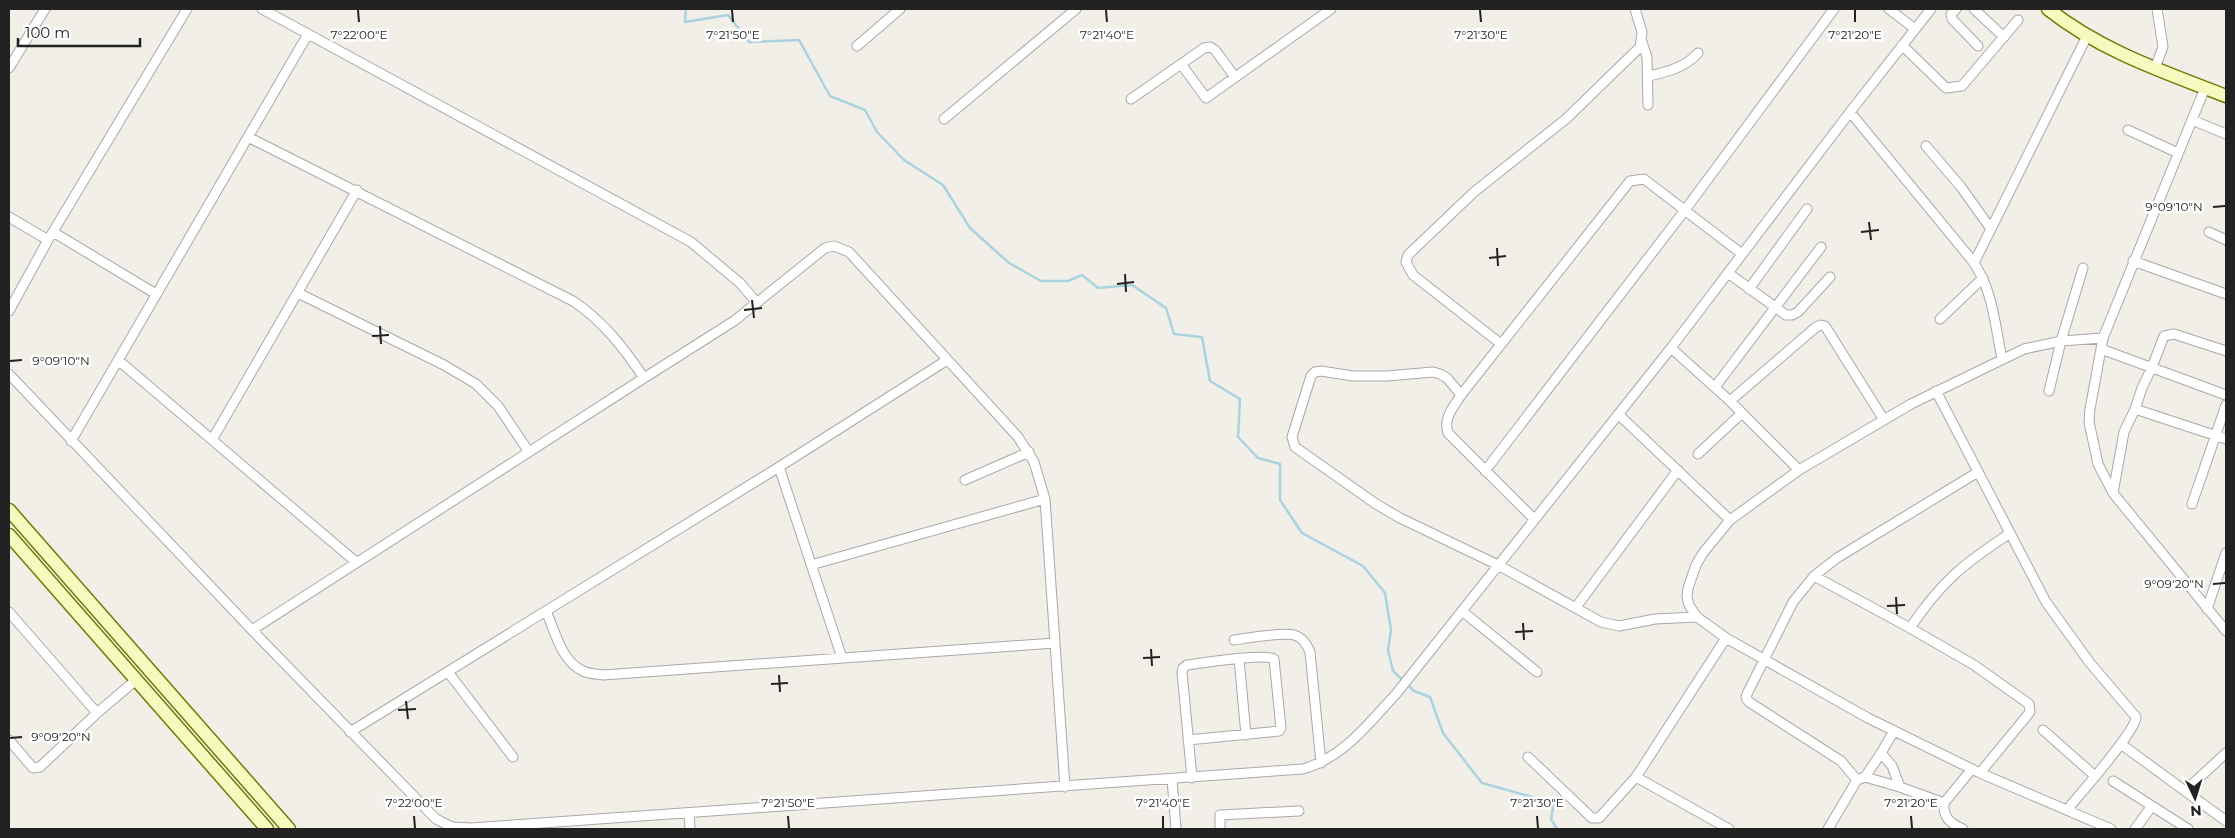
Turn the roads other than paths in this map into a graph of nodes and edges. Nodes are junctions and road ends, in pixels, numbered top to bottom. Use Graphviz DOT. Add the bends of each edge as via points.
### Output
graph roads {
  1 [pos="45,9"];
  2 [pos="187,9"];
  3 [pos="262,9"];
  4 [pos="900,9"];
  5 [pos="1076,9"];
  6 [pos="1331,9"];
  7 [pos="1635,9"];
  8 [pos="1834,9"];
  9 [pos="1890,9"];
  10 [pos="1931,9"];
  11 [pos="1956,9"];
  12 [pos="1974,9"];
  13 [pos="2048,9"];
  14 [pos="2156,9"];
  15 [pos="2018,20"];
  16 [pos="1915,29"];
  17 [pos="308,34"];
  18 [pos="2087,36"];
  19 [pos="2004,38"];
  20 [pos="1642,42"];
  21 [pos="1902,45"];
  22 [pos="856,46"];
  23 [pos="1978,46"];
  24 [pos="1698,53"];
  25 [pos="1181,64"];
  26 [pos="9,68"];
  27 [pos="2155,68"];
  28 [pos="1649,76"];
  29 [pos="1235,77"];
  30 [pos="2205,88"];
  31 [pos="2226,96"];
  32 [pos="1131,100"];
  33 [pos="1648,105"];
  34 [pos="1850,112"];
  35 [pos="944,118"];
  36 [pos="2192,120"];
  37 [pos="2128,130"];
  38 [pos="2226,134"];
  39 [pos="248,137"];
  40 [pos="1926,146"];
  41 [pos="2178,153"];
  42 [pos="357,190"];
  43 [pos="1807,209"];
  44 [pos="1685,210"];
  45 [pos="9,217"];
  46 [pos="1991,229"];
  47 [pos="53,232"];
  48 [pos="2209,232"];
  49 [pos="48,240"];
  50 [pos="2226,240"];
  51 [pos="1820,247"];
  52 [pos="1742,254"];
  53 [pos="2133,261"];
  54 [pos="1974,262"];
  55 [pos="2083,268"];
  56 [pos="1728,273"];
  57 [pos="1830,277"];
  58 [pos="1983,278"];
  59 [pos="1749,289"];
  60 [pos="298,293"];
  61 [pos="156,294"];
  62 [pos="2226,294"];
  63 [pos="758,303"];
  64 [pos="1776,308"];
  65 [pos="9,310"];
  66 [pos="1940,319"];
  67 [pos="2103,338"];
  68 [pos="2061,341"];
  69 [pos="1501,344"];
  70 [pos="1671,348"];
  71 [pos="2101,349"];
  72 [pos="2226,351"];
  73 [pos="2002,359"];
  74 [pos="118,360"];
  75 [pos="947,360"];
  76 [pos="2152,367"];
  77 [pos="9,374"];
  78 [pos="644,378"];
  79 [pos="1715,387"];
  80 [pos="1936,391"];
  81 [pos="2048,391"];
  82 [pos="1461,395"];
  83 [pos="2226,395"];
  84 [pos="1730,401"];
  85 [pos="2226,405"];
  86 [pos="2135,409"];
  87 [pos="1742,413"];
  88 [pos="1618,414"];
  89 [pos="1884,420"];
  90 [pos="2215,435"];
  91 [pos="2226,439"];
  92 [pos="212,440"];
  93 [pos="71,441"];
  94 [pos="529,452"];
  95 [pos="1029,452"];
  96 [pos="1698,454"];
  97 [pos="779,467"];
  98 [pos="1678,470"];
  99 [pos="1799,470"];
  100 [pos="1485,471"];
  101 [pos="1978,472"];
  102 [pos="965,480"];
  103 [pos="2113,493"];
  104 [pos="1045,499"];
  105 [pos="2192,504"];
  106 [pos="9,510"];
  107 [pos="1534,519"];
  108 [pos="1730,520"];
  109 [pos="2009,534"];
  110 [pos="9,535"];
  111 [pos="2226,553"];
  112 [pos="356,562"];
  113 [pos="811,565"];
  114 [pos="1498,565"];
  115 [pos="1814,576"];
  116 [pos="1576,607"];
  117 [pos="2207,609"];
  118 [pos="546,611"];
  119 [pos="1462,611"];
  120 [pos="9,612"];
  121 [pos="1697,617"];
  122 [pos="2225,627"];
  123 [pos="1910,628"];
  124 [pos="252,630"];
  125 [pos="1726,638"];
  126 [pos="1234,640"];
  127 [pos="1055,643"];
  128 [pos="842,658"];
  129 [pos="1239,660"];
  130 [pos="1765,662"];
  131 [pos="448,672"];
  132 [pos="1536,672"];
  133 [pos="136,680"];
  134 [pos="97,713"];
  135 [pos="2043,730"];
  136 [pos="1894,731"];
  137 [pos="350,732"];
  138 [pos="1246,734"];
  139 [pos="9,740"];
  140 [pos="1188,740"];
  141 [pos="2121,744"];
  142 [pos="1881,753"];
  143 [pos="2226,754"];
  144 [pos="513,757"];
  145 [pos="1528,757"];
  146 [pos="1321,762"];
  147 [pos="1976,772"];
  148 [pos="2095,776"];
  149 [pos="1636,777"];
  150 [pos="1192,778"];
  151 [pos="1861,778"];
  152 [pos="1172,779"];
  153 [pos="2113,781"];
  154 [pos="1065,787"];
  155 [pos="1900,787"];
  156 [pos="2186,790"];
  157 [pos="1944,803"];
  158 [pos="2152,806"];
  159 [pos="2068,810"];
  160 [pos="1299,811"];
  161 [pos="689,813"];
  162 [pos="2226,822"];
  163 [pos="440,826"];
  164 [pos="451,828"];
  165 [pos="267,829"];
  166 [pos="289,829"];
  167 [pos="690,829"];
  168 [pos="1176,829"];
  169 [pos="1220,829"];
  170 [pos="1729,829"];
  171 [pos="1828,829"];
  172 [pos="1963,829"];
  173 [pos="2111,829"];
  174 [pos="2136,829"];
  175 [pos="2188,829"];
  1 -- 26 [label="street"];
  2 -- 47 [label="street"];
  3 -- 17 [label="street"];
  4 -- 22 [label="street"];
  5 -- 35 [label="street"];
  6 -- 29 [label="street"];
  7 -- 20 [label="street"];
  8 -- 44 [label="street"];
  9 -- 16 [label="street"];
  10 -- 16 [label="street"];
  11 -- 23 [label="street" via="1951,14 1952,19"];
  12 -- 19 [label="street"];
  13 -- 18 [label="main road"];
  14 -- 27 [label="street" via="2163,47"];
  15 -- 19 [label="street"];
  16 -- 21 [label="street"];
  17 -- 39 [label="street"];
  17 -- 63 [label="street" via="691,242 740,283"];
  18 -- 27 [label="main road"];
  18 -- 46 [label="street"];
  19 -- 21 [label="street" via="1962,86 1954,88 1946,88"];
  20 -- 28 [label="street"];
  20 -- 69 [label="street" via="1566,119 1474,192 1408,255 1406,262 1413,275"];
  21 -- 34 [label="street"];
  24 -- 28 [label="street" via="1692,61"];
  25 -- 29 [label="street" via="1210,47"];
  25 -- 29 [label="street" via="1206,98"];
  25 -- 32 [label="street"];
  27 -- 30 [label="main road"];
  28 -- 33 [label="street"];
  30 -- 31 [label="main road"];
  30 -- 36 [label="street"];
  34 -- 52 [label="street"];
  34 -- 54 [label="street"];
  36 -- 38 [label="street"];
  36 -- 41 [label="street"];
  37 -- 41 [label="street"];
  39 -- 42 [label="street"];
  39 -- 61 [label="street"];
  40 -- 46 [label="street"];
  41 -- 53 [label="street"];
  42 -- 60 [label="street"];
  42 -- 78 [label="street" via="573,301 600,322"];
  43 -- 59 [label="street"];
  44 -- 52 [label="street"];
  44 -- 69 [label="street" via="1644,179 1630,181"];
  44 -- 100 [label="street"];
  45 -- 49 [label="street"];
  46 -- 54 [label="street"];
  47 -- 49 [label="street"];
  47 -- 61 [label="street"];
  48 -- 50 [label="street"];
  49 -- 65 [label="street"];
  51 -- 64 [label="street"];
  52 -- 56 [label="street"];
  53 -- 62 [label="street"];
  53 -- 67 [label="street"];
  54 -- 58 [label="street"];
  55 -- 68 [label="street"];
  56 -- 59 [label="street"];
  56 -- 70 [label="street"];
  57 -- 64 [label="street" via="1798,312 1786,315"];
  58 -- 66 [label="street"];
  58 -- 73 [label="street" via="1990,295"];
  59 -- 64 [label="street"];
  60 -- 92 [label="street"];
  60 -- 94 [label="street" via="476,384 498,406"];
  61 -- 74 [label="street"];
  63 -- 75 [label="street" via="825,248 842,248"];
  63 -- 78 [label="street"];
  64 -- 79 [label="street"];
  67 -- 68 [label="street"];
  67 -- 71 [label="street"];
  68 -- 73 [label="street" via="2034,345"];
  68 -- 81 [label="street"];
  69 -- 82 [label="street"];
  70 -- 79 [label="street"];
  70 -- 88 [label="street"];
  71 -- 76 [label="street"];
  71 -- 103 [label="street" via="2089,422 2098,464"];
  72 -- 76 [label="street" via="2167,334"];
  73 -- 80 [label="street"];
  74 -- 92 [label="street"];
  74 -- 93 [label="street"];
  75 -- 95 [label="street"];
  75 -- 97 [label="street"];
  76 -- 83 [label="street"];
  76 -- 86 [label="street"];
  77 -- 93 [label="street"];
  78 -- 94 [label="street"];
  79 -- 84 [label="street"];
  80 -- 89 [label="street"];
  80 -- 101 [label="street"];
  82 -- 100 [label="street" via="1446,418 1448,434"];
  82 -- 114 [label="street" via="1446,378 1433,372 1387,376 1315,372 1311,376 1292,442 1376,504"];
  84 -- 87 [label="street"];
  84 -- 89 [label="street" via="1821,325 1825,326"];
  85 -- 90 [label="street"];
  86 -- 90 [label="street"];
  86 -- 103 [label="street" via="2124,432"];
  87 -- 96 [label="street"];
  87 -- 99 [label="street"];
  88 -- 98 [label="street"];
  88 -- 107 [label="street"];
  89 -- 99 [label="street"];
  90 -- 91 [label="street"];
  90 -- 105 [label="street"];
  92 -- 112 [label="street"];
  93 -- 124 [label="street"];
  94 -- 112 [label="street"];
  95 -- 102 [label="street"];
  95 -- 104 [label="street"];
  97 -- 113 [label="street"];
  97 -- 118 [label="street"];
  98 -- 108 [label="street"];
  98 -- 116 [label="street"];
  99 -- 108 [label="street"];
  100 -- 107 [label="street"];
  101 -- 109 [label="street"];
  101 -- 115 [label="street" via="1837,558"];
  103 -- 117 [label="street"];
  104 -- 113 [label="street"];
  104 -- 127 [label="street"];
  106 -- 166 [label="main road"];
  107 -- 114 [label="street"];
  108 -- 121 [label="street" via="1703,553 1691,576 1687,597"];
  109 -- 123 [label="street" via="1972,558 1947,580 1929,599"];
  109 -- 141 [label="street" via="2046,602 2090,663 2136,717 2134,726"];
  110 -- 133 [label="main road"];
  111 -- 117 [label="street"];
  112 -- 124 [label="street"];
  113 -- 128 [label="street"];
  114 -- 116 [label="street"];
  114 -- 119 [label="street"];
  115 -- 123 [label="street"];
  115 -- 130 [label="street" via="1794,602"];
  116 -- 121 [label="street" via="1601,622 1619,626 1655,619"];
  117 -- 122 [label="street"];
  118 -- 128 [label="street" via="565,654 584,672 603,675"];
  118 -- 131 [label="street"];
  119 -- 132 [label="street"];
  119 -- 146 [label="street" via="1396,694 1349,745"];
  120 -- 134 [label="street"];
  121 -- 125 [label="street"];
  123 -- 147 [label="street" via="1974,665 2031,708"];
  124 -- 137 [label="street"];
  125 -- 130 [label="street"];
  125 -- 149 [label="street"];
  126 -- 146 [label="street" via="1289,635 1300,638 1307,646"];
  127 -- 128 [label="street"];
  127 -- 154 [label="street"];
  129 -- 138 [label="street"];
  129 -- 138 [label="street" via="1274,659 1281,728 1277,732"];
  129 -- 140 [label="street" via="1183,668"];
  130 -- 136 [label="street"];
  130 -- 151 [label="street" via="1747,694 1749,702"];
  131 -- 137 [label="street"];
  131 -- 144 [label="street"];
  133 -- 134 [label="street"];
  133 -- 165 [label="main road"];
  134 -- 139 [label="street" via="40,767 33,768"];
  135 -- 148 [label="street"];
  136 -- 142 [label="street"];
  136 -- 147 [label="street"];
  137 -- 163 [label="street"];
  138 -- 140 [label="street"];
  140 -- 150 [label="street"];
  141 -- 148 [label="street"];
  141 -- 156 [label="street"];
  142 -- 151 [label="street"];
  142 -- 155 [label="street" via="1892,766"];
  143 -- 156 [label="street"];
  145 -- 149 [label="street" via="1592,818 1599,818 1608,811"];
  146 -- 150 [label="street" via="1290,771"];
  147 -- 157 [label="street"];
  147 -- 159 [label="street"];
  148 -- 159 [label="street"];
  149 -- 170 [label="street"];
  150 -- 152 [label="street"];
  151 -- 155 [label="street"];
  151 -- 171 [label="street"];
  152 -- 154 [label="street"];
  152 -- 168 [label="street"];
  153 -- 158 [label="street"];
  154 -- 161 [label="street"];
  155 -- 157 [label="street"];
  156 -- 162 [label="street"];
  157 -- 172 [label="street" via="1946,818"];
  158 -- 174 [label="street"];
  158 -- 175 [label="street"];
  159 -- 173 [label="street"];
  160 -- 169 [label="street" via="1220,815"];
  161 -- 164 [label="street"];
  161 -- 167 [label="street"];
  163 -- 164 [label="street"];
}
